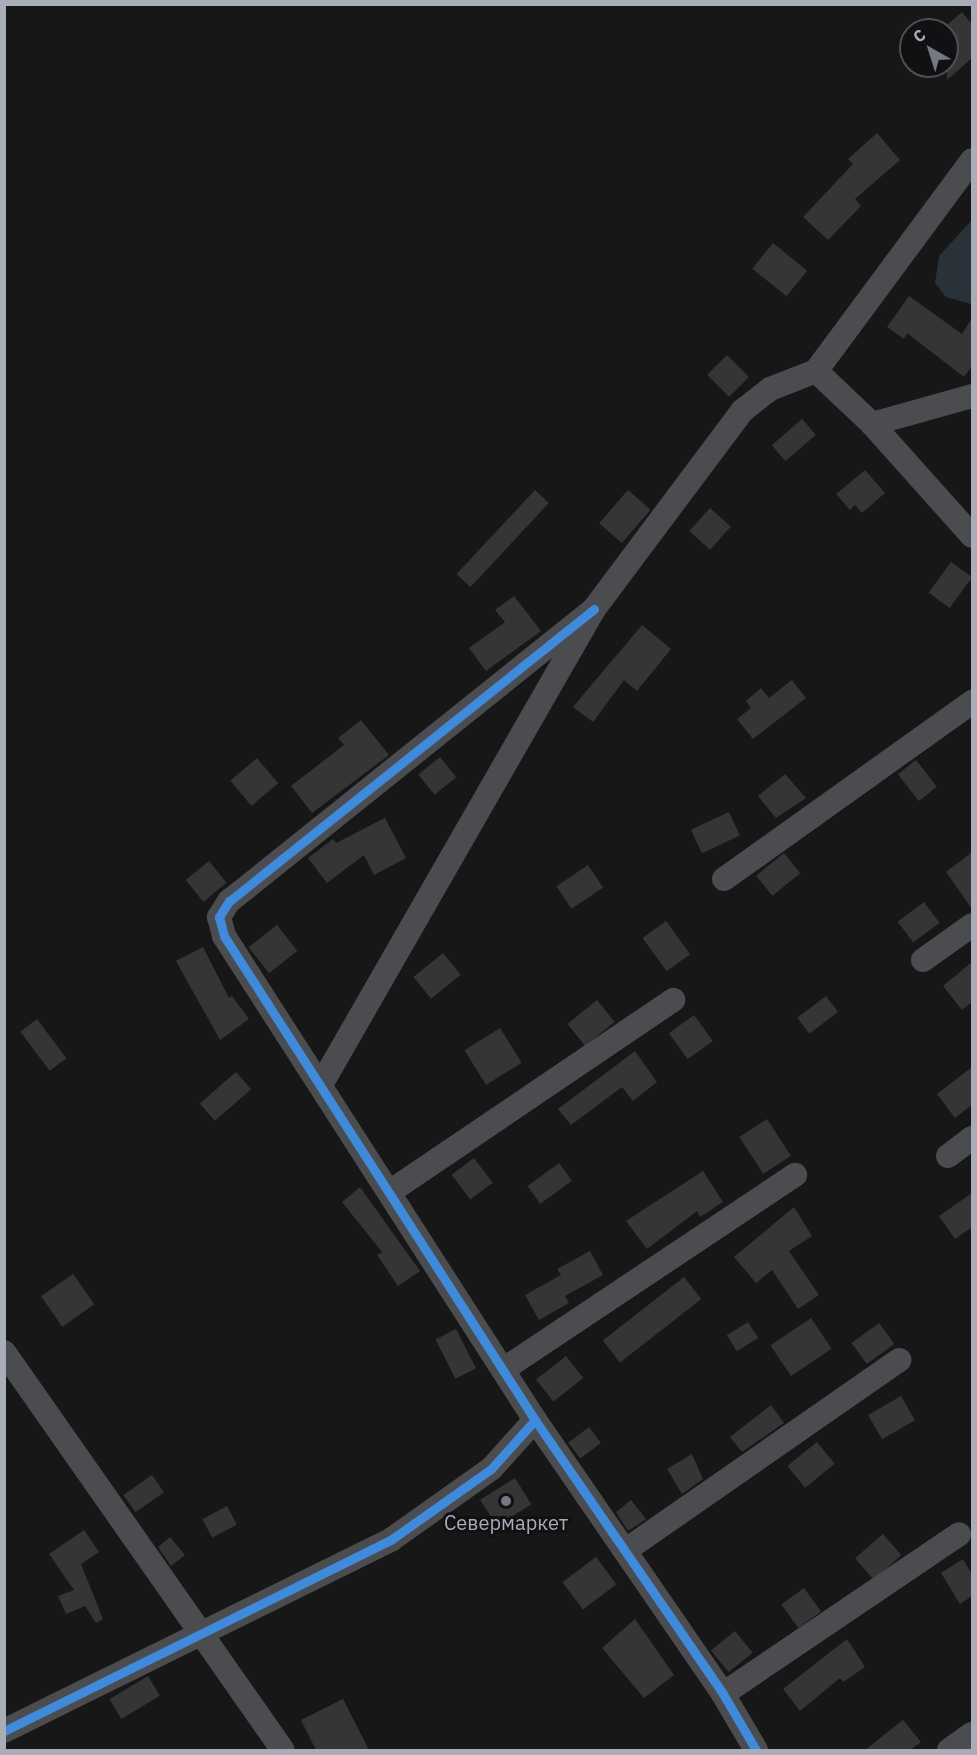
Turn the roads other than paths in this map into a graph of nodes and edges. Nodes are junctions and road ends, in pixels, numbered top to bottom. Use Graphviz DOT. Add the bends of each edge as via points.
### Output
graph roads {
  1 [pos="972,160"];
  2 [pos="816,371"];
  3 [pos="972,396"];
  4 [pos="872,424"];
  5 [pos="972,536"];
  6 [pos="594,609"];
  7 [pos="972,702"];
  8 [pos="724,879"];
  9 [pos="972,925"];
  10 [pos="923,960"];
  11 [pos="673,1000"];
  12 [pos="322,1083"];
  13 [pos="972,1138"];
  14 [pos="948,1156"];
  15 [pos="795,1175"];
  16 [pos="391,1191"];
  17 [pos="4,1352"];
  18 [pos="899,1360"];
  19 [pos="504,1369"];
  20 [pos="535,1420"];
  21 [pos="958,1534"];
  22 [pos="626,1550"];
  23 [pos="203,1634"];
  24 [pos="723,1694"];
  25 [pos="4,1731"];
  26 [pos="972,1734"];
  27 [pos="283,1750"];
  28 [pos="756,1750"];
  29 [pos="950,1750"];
  1 -- 2 [label="street"];
  2 -- 4 [label="street"];
  2 -- 6 [label="street" via="770,389 742,411"];
  3 -- 4 [label="street"];
  4 -- 5 [label="street"];
  6 -- 12 [label="street"];
  6 -- 12 [label="street" via="229,901 219,916 224,936"];
  7 -- 8 [label="street"];
  9 -- 10 [label="street"];
  11 -- 16 [label="street"];
  12 -- 16 [label="street"];
  13 -- 14 [label="street"];
  15 -- 19 [label="street"];
  16 -- 19 [label="street"];
  17 -- 23 [label="street"];
  18 -- 22 [label="street"];
  19 -- 20 [label="street"];
  20 -- 22 [label="street"];
  20 -- 23 [label="street" via="491,1469 447,1504 392,1539"];
  21 -- 24 [label="street"];
  22 -- 24 [label="street"];
  23 -- 25 [label="street"];
  23 -- 27 [label="street"];
  24 -- 28 [label="street"];
  26 -- 29 [label="street"];
}
